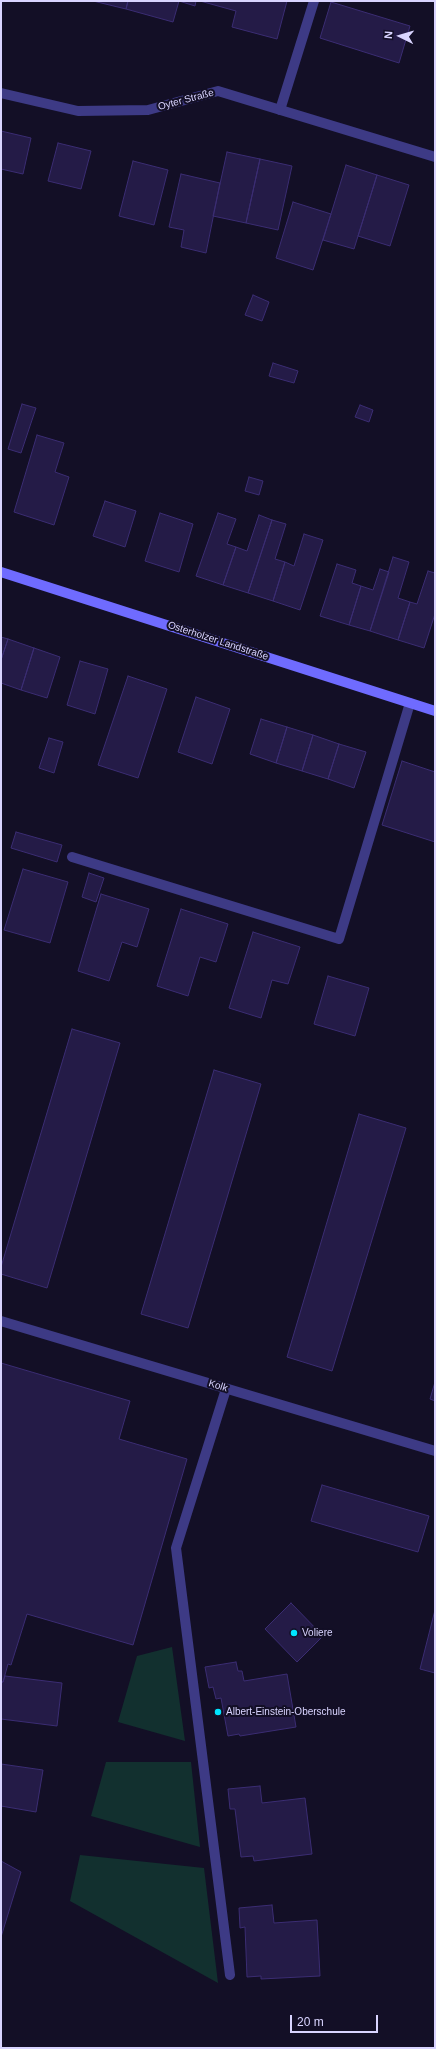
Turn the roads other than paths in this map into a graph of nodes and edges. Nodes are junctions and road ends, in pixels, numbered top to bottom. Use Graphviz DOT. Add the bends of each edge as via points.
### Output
graph roads {
  1 [pos="314,1"];
  2 [pos="1,93"];
  3 [pos="280,110"];
  4 [pos="435,157"];
  5 [pos="1,572"];
  6 [pos="410,703"];
  7 [pos="435,711"];
  8 [pos="72,857"];
  9 [pos="1,1321"];
  10 [pos="226,1389"];
  11 [pos="435,1451"];
  12 [pos="230,1975"];
  1 -- 3 [label="street"];
  2 -- 3 [label="street, Oyter Straße" via="78,111 94,111 148,110 218,91"];
  3 -- 4 [label="street, Oyter Straße"];
  5 -- 6 [label="main road, Osterholzer Landstraße"];
  6 -- 7 [label="main road, Osterholzer Landstraße"];
  6 -- 8 [label="street" via="339,939"];
  9 -- 10 [label="street, Kolk"];
  10 -- 11 [label="street, Kolk"];
  10 -- 12 [label="street" via="176,1548"];
}
